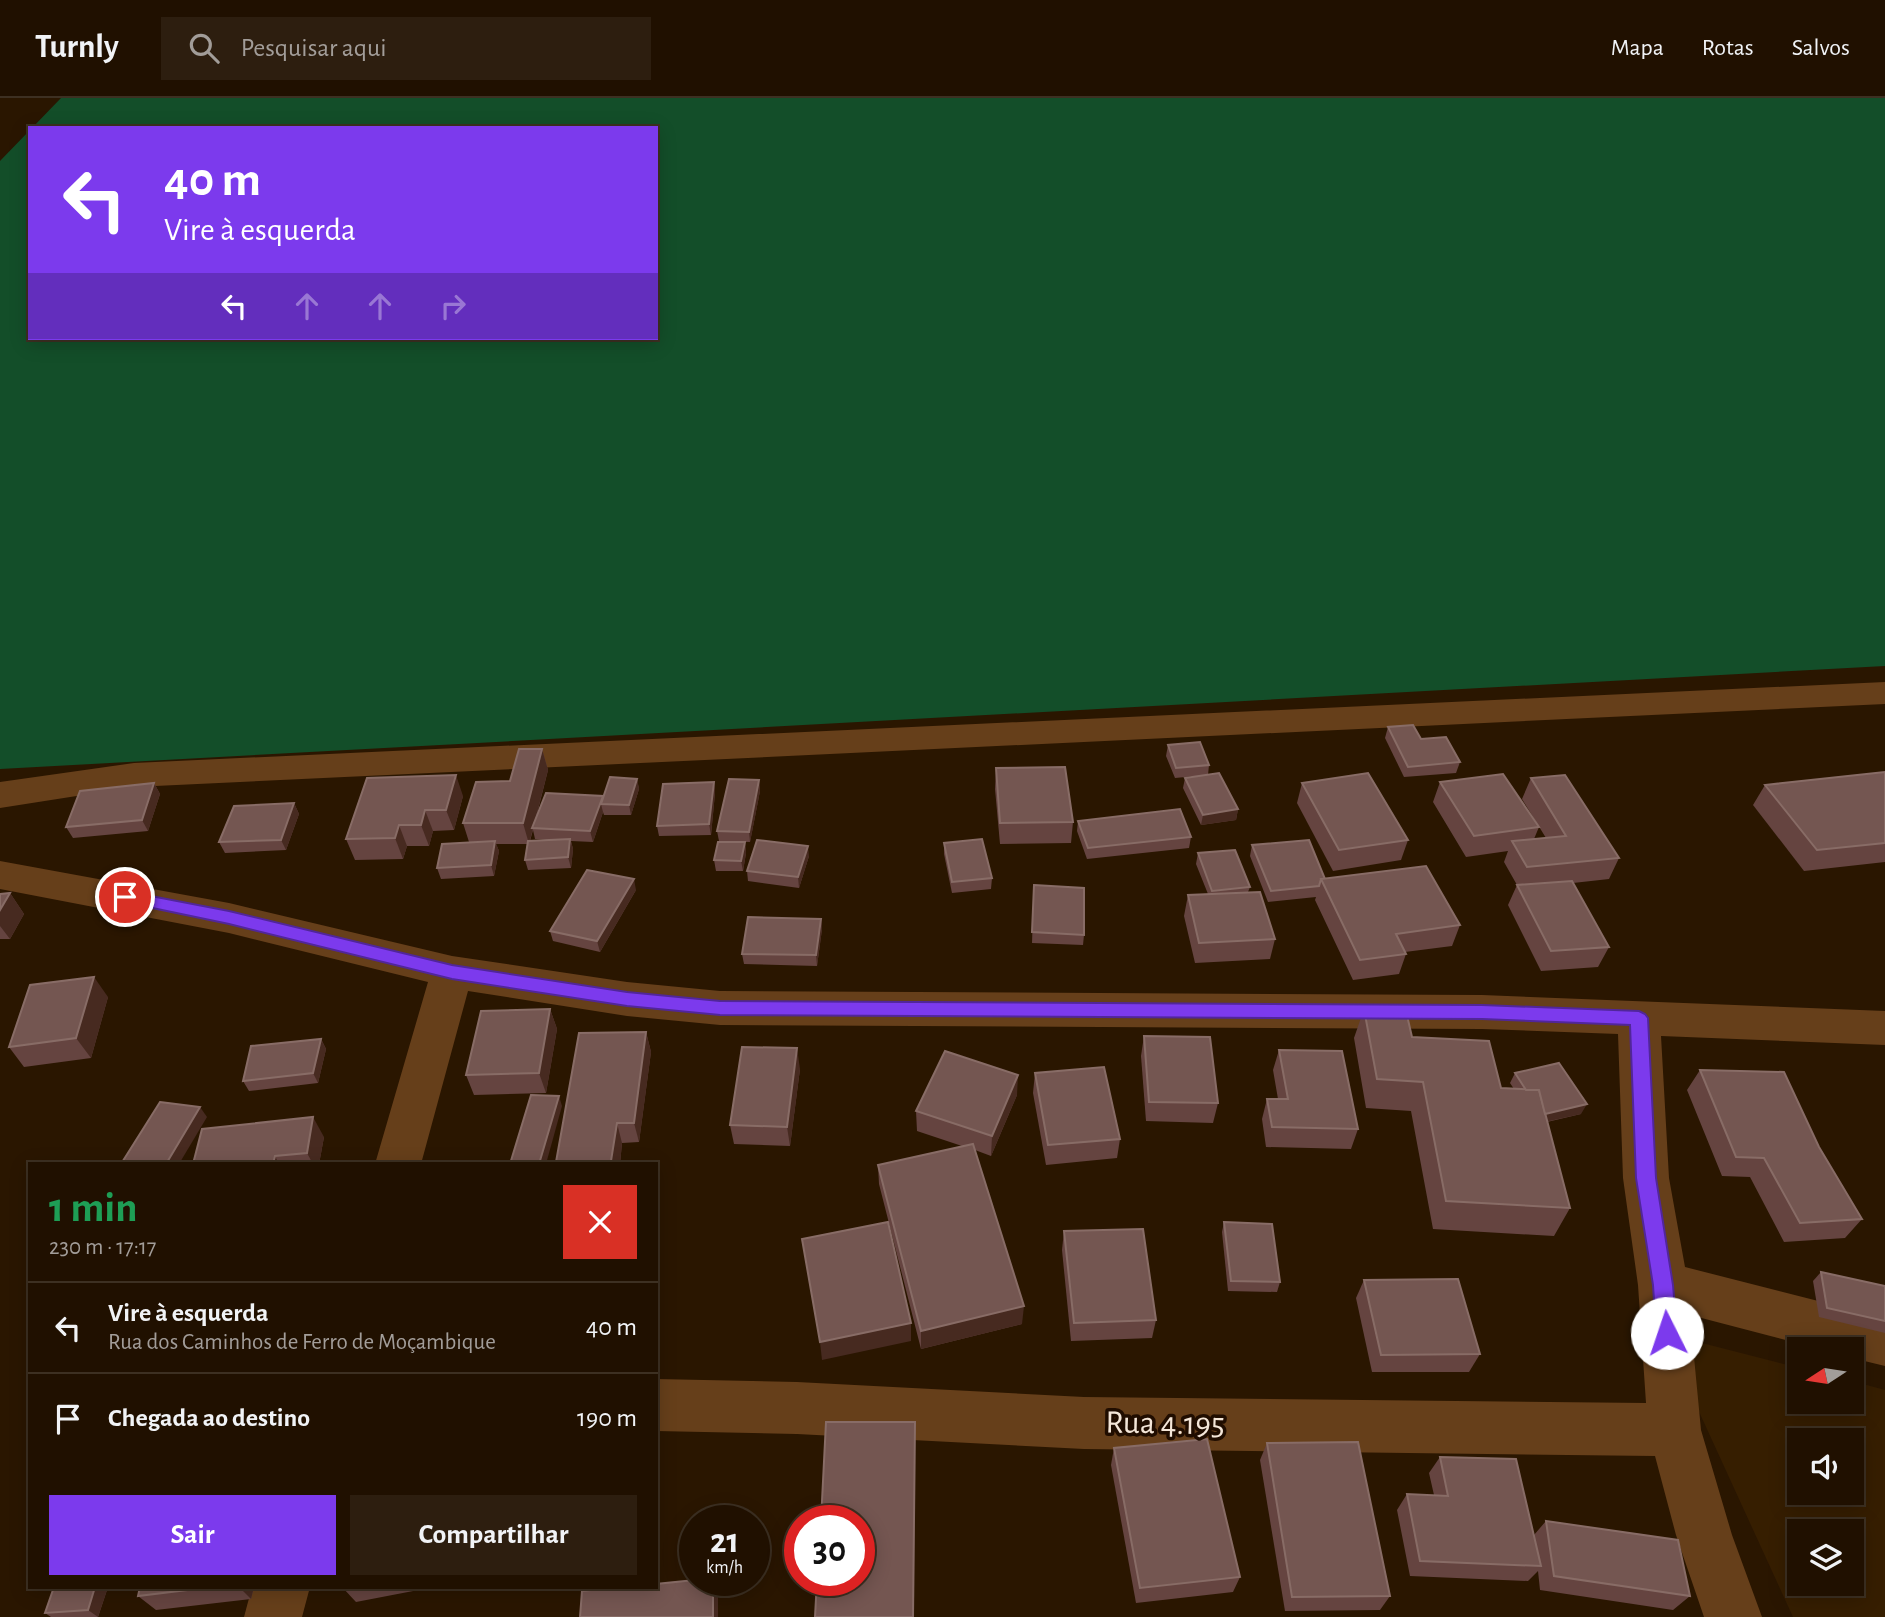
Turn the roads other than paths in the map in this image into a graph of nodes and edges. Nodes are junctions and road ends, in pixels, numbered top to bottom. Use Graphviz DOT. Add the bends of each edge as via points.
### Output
graph roads {
  1 [pos="1885,693"];
  2 [pos="0,795"];
  3 [pos="0,875"];
  4 [pos="452,972"];
  5 [pos="1639,1018"];
  6 [pos="1885,1028"];
  7 [pos="399,1162"];
  8 [pos="1663,1285"];
  9 [pos="1885,1342"];
  10 [pos="658,1405"];
  11 [pos="1674,1430"];
  12 [pos="280,1589"];
  13 [pos="273,1617"];
  14 [pos="1733,1617"];
  1 -- 2 [label="street" via="134,775"];
  3 -- 4 [label="street" via="229,918"];
  4 -- 5 [label="street" via="720,1008 1468,1012"];
  4 -- 7 [label="street"];
  5 -- 6 [label="street"];
  5 -- 8 [label="street" via="1646,1178"];
  8 -- 9 [label="street"];
  8 -- 11 [label="street"];
  10 -- 11 [label="street, Rua 4.195" via="1084,1423"];
  11 -- 14 [label="street"];
  12 -- 13 [label="street"];
}
